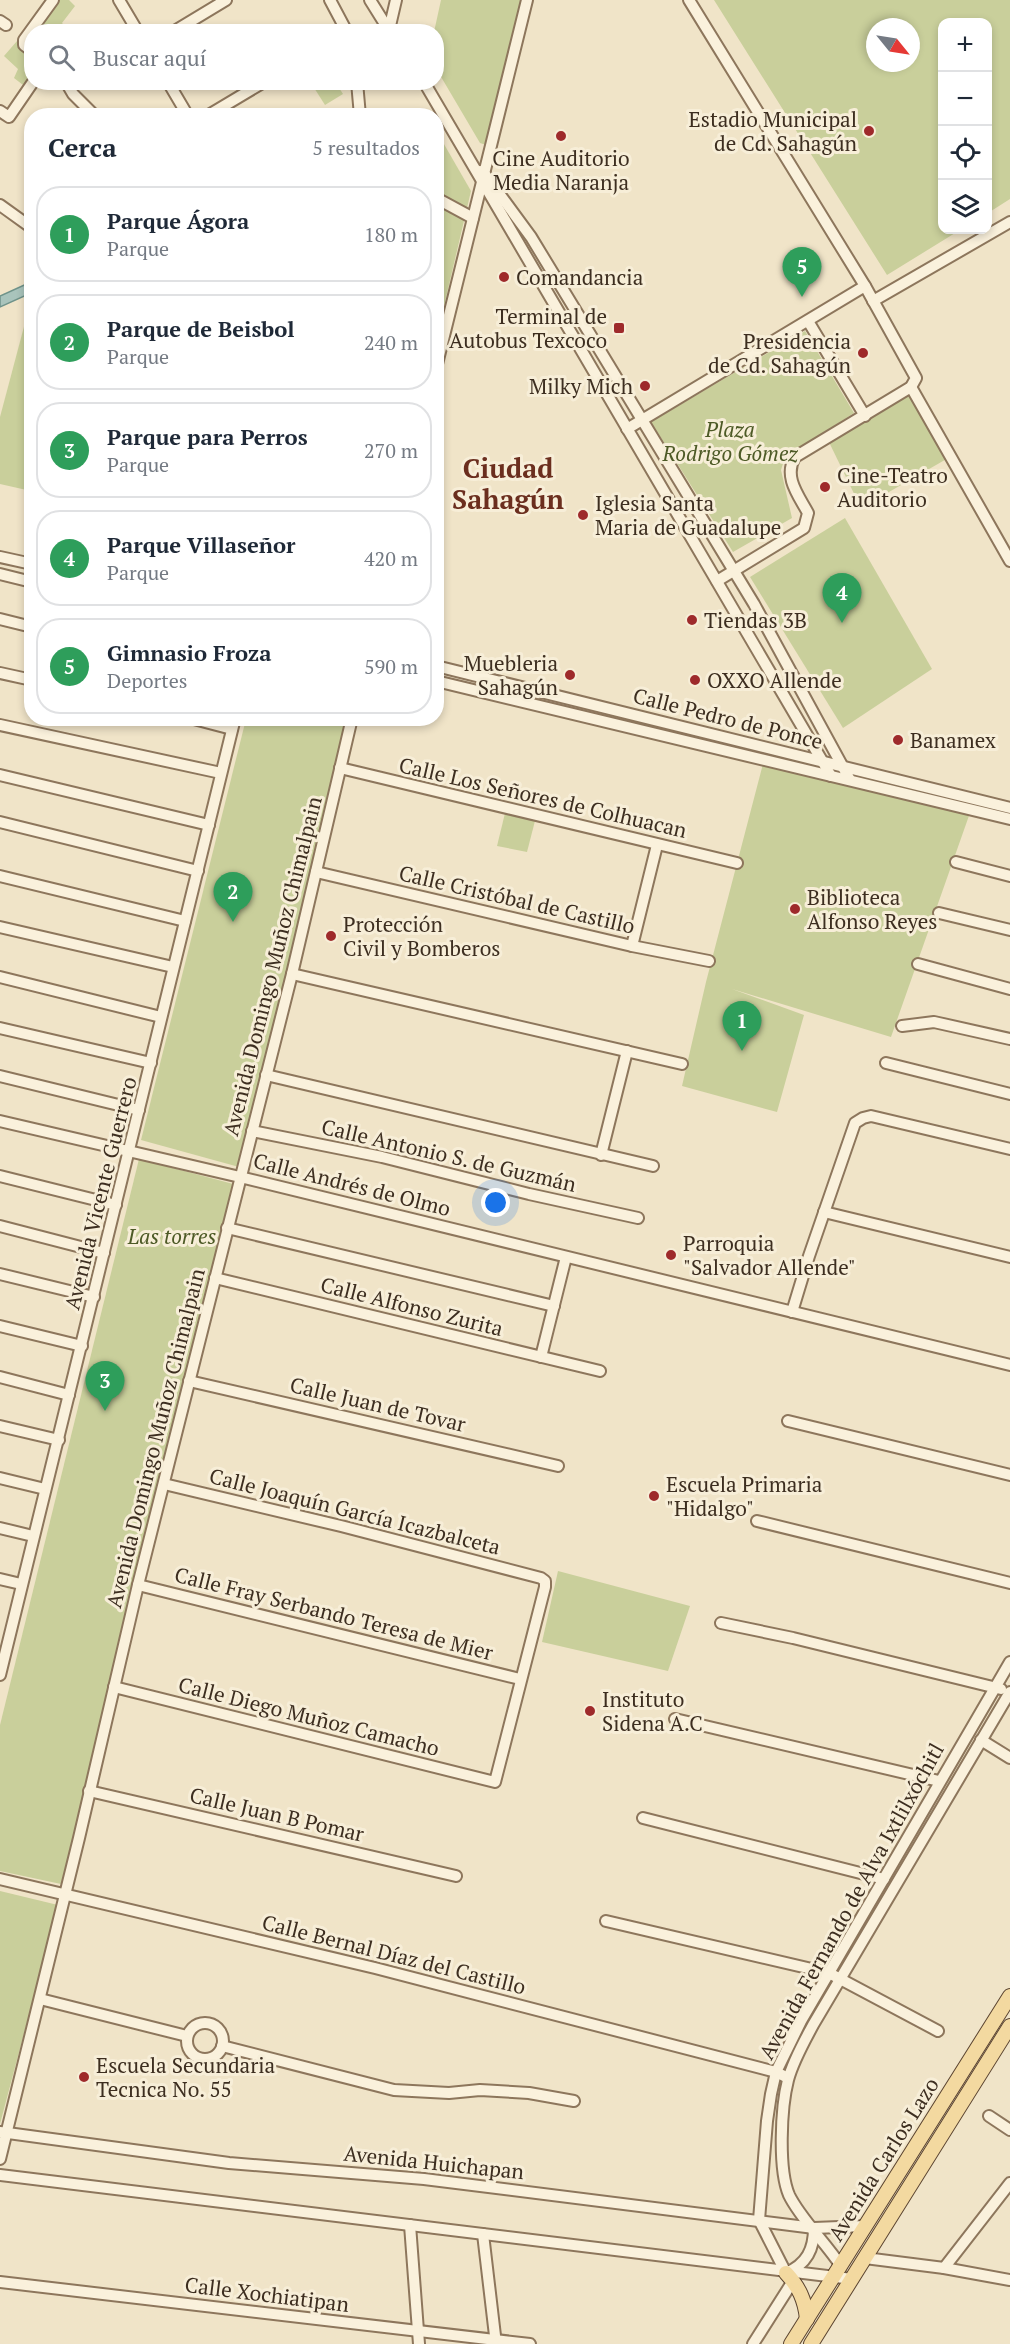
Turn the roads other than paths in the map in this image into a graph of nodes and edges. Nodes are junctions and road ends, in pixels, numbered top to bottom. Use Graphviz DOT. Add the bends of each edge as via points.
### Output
graph roads {
  1 [pos="53,0"];
  2 [pos="119,0"];
  3 [pos="226,0"];
  4 [pos="330,0"];
  5 [pos="370,0"];
  6 [pos="396,0"];
  7 [pos="527,0"];
  8 [pos="689,0"];
  9 [pos="36,24"];
  10 [pos="133,24"];
  11 [pos="186,24"];
  12 [pos="343,24"];
  13 [pos="385,24"];
  14 [pos="391,24"];
  15 [pos="26,90"];
  16 [pos="71,90"];
  17 [pos="172,90"];
  18 [pos="251,90"];
  19 [pos="358,90"];
  20 [pos="429,90"];
  21 [pos="87,108"];
  22 [pos="183,108"];
  23 [pos="220,108"];
  24 [pos="359,108"];
  25 [pos="440,108"];
  26 [pos="4,114"];
  27 [pos="444,114"];
  28 [pos="481,174"];
  29 [pos="444,202"];
  30 [pos="0,205"];
  31 [pos="473,218"];
  32 [pos="24,222"];
  33 [pos="1010,222"];
  34 [pos="531,237"];
  35 [pos="519,244"];
  36 [pos="865,286"];
  37 [pos="873,301"];
  38 [pos="808,321"];
  39 [pos="444,336"];
  40 [pos="911,387"];
  41 [pos="865,416"];
  42 [pos="642,420"];
  43 [pos="627,429"];
  44 [pos="701,517"];
  45 [pos="685,526"];
  46 [pos="0,557"];
  47 [pos="1010,561"];
  48 [pos="24,562"];
  49 [pos="733,571"];
  50 [pos="0,574"];
  51 [pos="24,580"];
  52 [pos="717,581"];
  53 [pos="0,619"];
  54 [pos="24,625"];
  55 [pos="444,668"];
  56 [pos="0,673"];
  57 [pos="24,678"];
  58 [pos="444,683"];
  59 [pos="0,725"];
  60 [pos="233,726"];
  61 [pos="350,726"];
  62 [pos="823,760"];
  63 [pos="842,766"];
  64 [pos="340,768"];
  65 [pos="221,773"];
  66 [pos="0,775"];
  67 [pos="831,776"];
  68 [pos="850,780"];
  69 [pos="1010,807"];
  70 [pos="1010,819"];
  71 [pos="0,822"];
  72 [pos="209,825"];
  73 [pos="657,845"];
  74 [pos="956,862"];
  75 [pos="737,863"];
  76 [pos="198,871"];
  77 [pos="316,872"];
  78 [pos="0,876"];
  79 [pos="1010,876"];
  80 [pos="939,913"];
  81 [pos="185,921"];
  82 [pos="0,927"];
  83 [pos="1010,930"];
  84 [pos="632,946"];
  85 [pos="709,961"];
  86 [pos="918,964"];
  87 [pos="173,967"];
  88 [pos="292,974"];
  89 [pos="0,977"];
  90 [pos="1010,989"];
  91 [pos="161,1017"];
  92 [pos="902,1026"];
  93 [pos="0,1028"];
  94 [pos="1010,1039"];
  95 [pos="627,1051"];
  96 [pos="151,1063"];
  97 [pos="886,1063"];
  98 [pos="682,1064"];
  99 [pos="266,1074"];
  100 [pos="0,1076"];
  101 [pos="1010,1094"];
  102 [pos="139,1110"];
  103 [pos="0,1121"];
  104 [pos="252,1131"];
  105 [pos="1010,1149"];
  106 [pos="129,1150"];
  107 [pos="601,1155"];
  108 [pos="653,1166"];
  109 [pos="0,1176"];
  110 [pos="240,1177"];
  111 [pos="116,1205"];
  112 [pos="824,1212"];
  113 [pos="638,1218"];
  114 [pos="0,1226"];
  115 [pos="227,1228"];
  116 [pos="104,1253"];
  117 [pos="566,1257"];
  118 [pos="1010,1257"];
  119 [pos="0,1274"];
  120 [pos="215,1278"];
  121 [pos="94,1297"];
  122 [pos="554,1306"];
  123 [pos="792,1312"];
  124 [pos="0,1326"];
  125 [pos="82,1347"];
  126 [pos="541,1357"];
  127 [pos="1010,1365"];
  128 [pos="600,1371"];
  129 [pos="0,1377"];
  130 [pos="189,1381"];
  131 [pos="69,1395"];
  132 [pos="788,1421"];
  133 [pos="0,1426"];
  134 [pos="59,1440"];
  135 [pos="558,1466"];
  136 [pos="1010,1475"];
  137 [pos="0,1478"];
  138 [pos="164,1484"];
  139 [pos="45,1489"];
  140 [pos="758,1521"];
  141 [pos="0,1528"];
  142 [pos="33,1536"];
  143 [pos="0,1578"];
  144 [pos="1010,1583"];
  145 [pos="21,1584"];
  146 [pos="138,1585"];
  147 [pos="722,1623"];
  148 [pos="5,1627"];
  149 [pos="1010,1662"];
  150 [pos="0,1675"];
  151 [pos="520,1679"];
  152 [pos="996,1686"];
  153 [pos="114,1688"];
  154 [pos="1010,1692"];
  155 [pos="675,1719"];
  156 [pos="981,1740"];
  157 [pos="1010,1758"];
  158 [pos="939,1781"];
  159 [pos="90,1791"];
  160 [pos="643,1818"];
  161 [pos="456,1876"];
  162 [pos="0,1879"];
  163 [pos="884,1880"];
  164 [pos="63,1896"];
  165 [pos="606,1921"];
  166 [pos="829,1973"];
  167 [pos="841,1978"];
  168 [pos="1010,1996"];
  169 [pos="40,1999"];
  170 [pos="1010,2026"];
  171 [pos="938,2031"];
  172 [pos="187,2036"];
  173 [pos="222,2046"];
  174 [pos="776,2072"];
  175 [pos="788,2078"];
  176 [pos="574,2101"];
  177 [pos="988,2116"];
  178 [pos="1010,2130"];
  179 [pos="3,2132"];
  180 [pos="0,2159"];
  181 [pos="0,2175"];
  182 [pos="1010,2183"];
  183 [pos="759,2220"];
  184 [pos="410,2225"];
  185 [pos="860,2227"];
  186 [pos="814,2228"];
  187 [pos="483,2234"];
  188 [pos="865,2258"];
  189 [pos="944,2268"];
  190 [pos="794,2276"];
  191 [pos="839,2276"];
  192 [pos="1010,2280"];
  193 [pos="0,2282"];
  194 [pos="807,2319"];
  195 [pos="418,2331"];
  196 [pos="495,2342"];
  197 [pos="419,2344"];
  198 [pos="530,2344"];
  199 [pos="753,2344"];
  200 [pos="791,2344"];
  201 [pos="812,2344"];
  1 -- 9 [label="street"];
  2 -- 10 [label="street"];
  3 -- 11 [label="street"];
  4 -- 12 [label="street"];
  5 -- 13 [label="street"];
  6 -- 14 [label="street"];
  7 -- 28 [label="street"];
  8 -- 36 [label="street"];
  15 -- 26 [label="street"];
  16 -- 21 [label="street"];
  17 -- 22 [label="street"];
  18 -- 23 [label="street"];
  19 -- 24 [label="street"];
  20 -- 25 [label="street"];
  27 -- 28 [label="street"];
  28 -- 31 [label="street"];
  28 -- 34 [label="street"];
  28 -- 35 [label="street"];
  29 -- 31 [label="street"];
  30 -- 32 [label="street"];
  31 -- 39 [label="street"];
  33 -- 37 [label="street"];
  34 -- 35 [label="street"];
  34 -- 42 [label="street"];
  35 -- 43 [label="street"];
  36 -- 37 [label="street"];
  36 -- 38 [label="street"];
  37 -- 40 [label="street" via="914,373 916,378"];
  38 -- 41 [label="street"];
  38 -- 42 [label="street"];
  40 -- 41 [label="street"];
  40 -- 47 [label="street"];
  41 -- 49 [label="street" via="799,454 792,463 791,482 808,513 804,528"];
  42 -- 43 [label="street"];
  42 -- 44 [label="street"];
  43 -- 45 [label="street"];
  44 -- 45 [label="street"];
  44 -- 49 [label="street"];
  45 -- 52 [label="street"];
  46 -- 48 [label="street"];
  49 -- 52 [label="street"];
  49 -- 63 [label="street"];
  50 -- 51 [label="street"];
  52 -- 62 [label="street"];
  53 -- 54 [label="street"];
  55 -- 62 [label="street, Calle Pedro de Ponce"];
  56 -- 57 [label="street"];
  58 -- 67 [label="street, Calle Pedro de Ponce"];
  59 -- 65 [label="street"];
  60 -- 65 [label="street, Avenida Vicente Guerrero"];
  61 -- 64 [label="street, Avenida Domingo Muñoz Chimalpain"];
  62 -- 63 [label="street, Calle Pedro de Ponce"];
  62 -- 67 [label="street"];
  63 -- 68 [label="street"];
  63 -- 69 [label="street, Calle Pedro de Ponce"];
  64 -- 73 [label="street, Calle Los Señores de Colhuacan"];
  64 -- 77 [label="street, Avenida Domingo Muñoz Chimalpain"];
  65 -- 72 [label="street, Avenida Vicente Guerrero"];
  66 -- 72 [label="street"];
  67 -- 68 [label="street, Calle Pedro de Ponce"];
  68 -- 70 [label="street, Calle Pedro de Ponce"];
  71 -- 76 [label="street"];
  72 -- 76 [label="street, Avenida Vicente Guerrero"];
  73 -- 75 [label="street, Calle Los Señores de Colhuacan"];
  73 -- 84 [label="street"];
  74 -- 79 [label="street"];
  76 -- 81 [label="street, Avenida Vicente Guerrero"];
  77 -- 84 [label="street, Calle Cristóbal de Castillo"];
  77 -- 88 [label="street, Avenida Domingo Muñoz Chimalpain"];
  78 -- 81 [label="street"];
  80 -- 83 [label="street"];
  81 -- 87 [label="street, Avenida Vicente Guerrero"];
  82 -- 87 [label="street"];
  84 -- 85 [label="street, Calle Cristóbal de Castillo"];
  86 -- 90 [label="street"];
  87 -- 91 [label="street, Avenida Vicente Guerrero"];
  88 -- 95 [label="street"];
  88 -- 99 [label="street, Avenida Domingo Muñoz Chimalpain"];
  89 -- 91 [label="street"];
  91 -- 96 [label="street, Avenida Vicente Guerrero"];
  92 -- 94 [label="street" via="934,1022"];
  93 -- 96 [label="street"];
  95 -- 98 [label="street"];
  95 -- 107 [label="street"];
  96 -- 102 [label="street, Avenida Vicente Guerrero"];
  97 -- 101 [label="street"];
  99 -- 104 [label="street, Avenida Domingo Muñoz Chimalpain"];
  99 -- 107 [label="street, Calle Antonio S. de Guzmán"];
  100 -- 102 [label="street"];
  102 -- 106 [label="street, Avenida Vicente Guerrero"];
  103 -- 106 [label="street, Calle Andrés de Olmo"];
  104 -- 110 [label="street, Avenida Domingo Muñoz Chimalpain"];
  104 -- 113 [label="street, Calle Antonio S. de Guzmán" via="382,1157"];
  105 -- 112 [label="street" via="871,1116 863,1118 855,1123"];
  106 -- 110 [label="street, Calle Andrés de Olmo"];
  106 -- 111 [label="street, Avenida Vicente Guerrero"];
  107 -- 108 [label="street, Calle Antonio S. de Guzmán"];
  109 -- 111 [label="street"];
  110 -- 115 [label="street, Avenida Domingo Muñoz Chimalpain"];
  110 -- 117 [label="street, Calle Andrés de Olmo"];
  111 -- 116 [label="street, Avenida Vicente Guerrero"];
  112 -- 118 [label="street"];
  112 -- 123 [label="street"];
  114 -- 116 [label="street"];
  115 -- 120 [label="street, Avenida Domingo Muñoz Chimalpain"];
  115 -- 122 [label="street"];
  116 -- 121 [label="street, Avenida Vicente Guerrero"];
  117 -- 122 [label="street"];
  117 -- 123 [label="street, Calle Andrés de Olmo"];
  119 -- 121 [label="street"];
  120 -- 126 [label="street, Calle Alfonso Zurita"];
  120 -- 130 [label="street, Avenida Domingo Muñoz Chimalpain"];
  121 -- 125 [label="street, Avenida Vicente Guerrero"];
  122 -- 126 [label="street"];
  123 -- 127 [label="street"];
  124 -- 125 [label="street"];
  125 -- 131 [label="street, Avenida Vicente Guerrero"];
  126 -- 128 [label="street, Calle Alfonso Zurita"];
  129 -- 131 [label="street"];
  130 -- 135 [label="street, Calle Juan de Tovar"];
  130 -- 138 [label="street, Avenida Domingo Muñoz Chimalpain"];
  131 -- 134 [label="street, Avenida Vicente Guerrero"];
  132 -- 136 [label="street"];
  133 -- 134 [label="street"];
  134 -- 139 [label="street, Avenida Vicente Guerrero"];
  137 -- 139 [label="street"];
  138 -- 146 [label="street, Avenida Domingo Muñoz Chimalpain"];
  138 -- 151 [label="street, Calle Joaquín García Icazbalceta" via="545,1581"];
  139 -- 142 [label="street, Avenida Vicente Guerrero"];
  140 -- 144 [label="street"];
  141 -- 142 [label="street"];
  142 -- 145 [label="street, Avenida Vicente Guerrero"];
  143 -- 145 [label="street"];
  145 -- 148 [label="street, Avenida Vicente Guerrero"];
  146 -- 151 [label="street, Calle Fray Serbando Teresa de Mier"];
  146 -- 153 [label="street, Avenida Domingo Muñoz Chimalpain"];
  147 -- 152 [label="street"];
  148 -- 150 [label="street, Avenida Vicente Guerrero"];
  149 -- 152 [label="street, Avenida Fernando de Alva Ixtlilxóchitl"];
  151 -- 153 [label="street, Calle Diego Muñoz Camacho" via="495,1782"];
  152 -- 154 [label="street"];
  152 -- 158 [label="street, Avenida Fernando de Alva Ixtlilxóchitl"];
  153 -- 159 [label="street, Avenida Domingo Muñoz Chimalpain"];
  154 -- 156 [label="street, Avenida Fernando de Alva Ixtlilxóchitl"];
  155 -- 158 [label="street"];
  156 -- 157 [label="street"];
  156 -- 167 [label="street, Avenida Fernando de Alva Ixtlilxóchitl"];
  158 -- 163 [label="street, Avenida Fernando de Alva Ixtlilxóchitl"];
  159 -- 161 [label="street, Calle Juan B Pomar"];
  159 -- 164 [label="street, Avenida Domingo Muñoz Chimalpain"];
  160 -- 163 [label="street"];
  162 -- 164 [label="street, Calle Bernal Díaz del Castillo"];
  163 -- 166 [label="street, Avenida Fernando de Alva Ixtlilxóchitl"];
  164 -- 169 [label="street, Avenida Domingo Muñoz Chimalpain"];
  164 -- 174 [label="street, Calle Bernal Díaz del Castillo" via="375,1968"];
  165 -- 166 [label="street"];
  166 -- 167 [label="street"];
  166 -- 174 [label="street, Avenida Fernando de Alva Ixtlilxóchitl"];
  167 -- 171 [label="street"];
  167 -- 175 [label="street, Avenida Fernando de Alva Ixtlilxóchitl"];
  168 -- 185 [label="main road, Avenida Carlos Lazo"];
  169 -- 172 [label="street"];
  169 -- 179 [label="street, Avenida Domingo Muñoz Chimalpain"];
  170 -- 188 [label="main road"];
  172 -- 173 [label="street" via="189,2050 200,2059 213,2057"];
  172 -- 173 [label="street" via="196,2025 210,2023 221,2032"];
  173 -- 176 [label="street" via="394,2090 529,2092"];
  174 -- 175 [label="street, Calle Bernal Díaz del Castillo"];
  174 -- 183 [label="street, Avenida Fernando de Alva Ixtlilxóchitl" via="767,2121"];
  175 -- 186 [label="street, Avenida Fernando de Alva Ixtlilxóchitl" via="782,2141 785,2180 794,2204"];
  177 -- 178 [label="street"];
  179 -- 180 [label="street, Avenida Domingo Muñoz Chimalpain"];
  179 -- 183 [label="street, Avenida Huichapan" via="229,2163 436,2181"];
  181 -- 184 [label="street"];
  182 -- 189 [label="street"];
  183 -- 186 [label="street, Avenida Huichapan"];
  183 -- 190 [label="street"];
  184 -- 187 [label="street"];
  184 -- 195 [label="street"];
  185 -- 186 [label="street, Avenida Huichapan"];
  185 -- 191 [label="main road, Avenida Carlos Lazo"];
  186 -- 190 [label="street" via="814,2243"];
  186 -- 191 [label="street, Avenida Fernando de Alva Ixtlilxóchitl"];
  187 -- 190 [label="street"];
  187 -- 196 [label="street"];
  188 -- 189 [label="street"];
  188 -- 191 [label="main road"];
  189 -- 192 [label="street"];
  190 -- 191 [label="street"];
  190 -- 194 [label="main road"];
  190 -- 199 [label="street"];
  191 -- 194 [label="main road, Avenida Carlos Lazo"];
  191 -- 201 [label="main road, Avenida Carlos Lazo" via="841,2296"];
  193 -- 195 [label="street, Calle Xochiatipan"];
  194 -- 200 [label="main road, Avenida Carlos Lazo"];
  195 -- 196 [label="street, Calle Xochiatipan"];
  195 -- 197 [label="street"];
  196 -- 198 [label="street, Calle Xochiatipan"];
}
